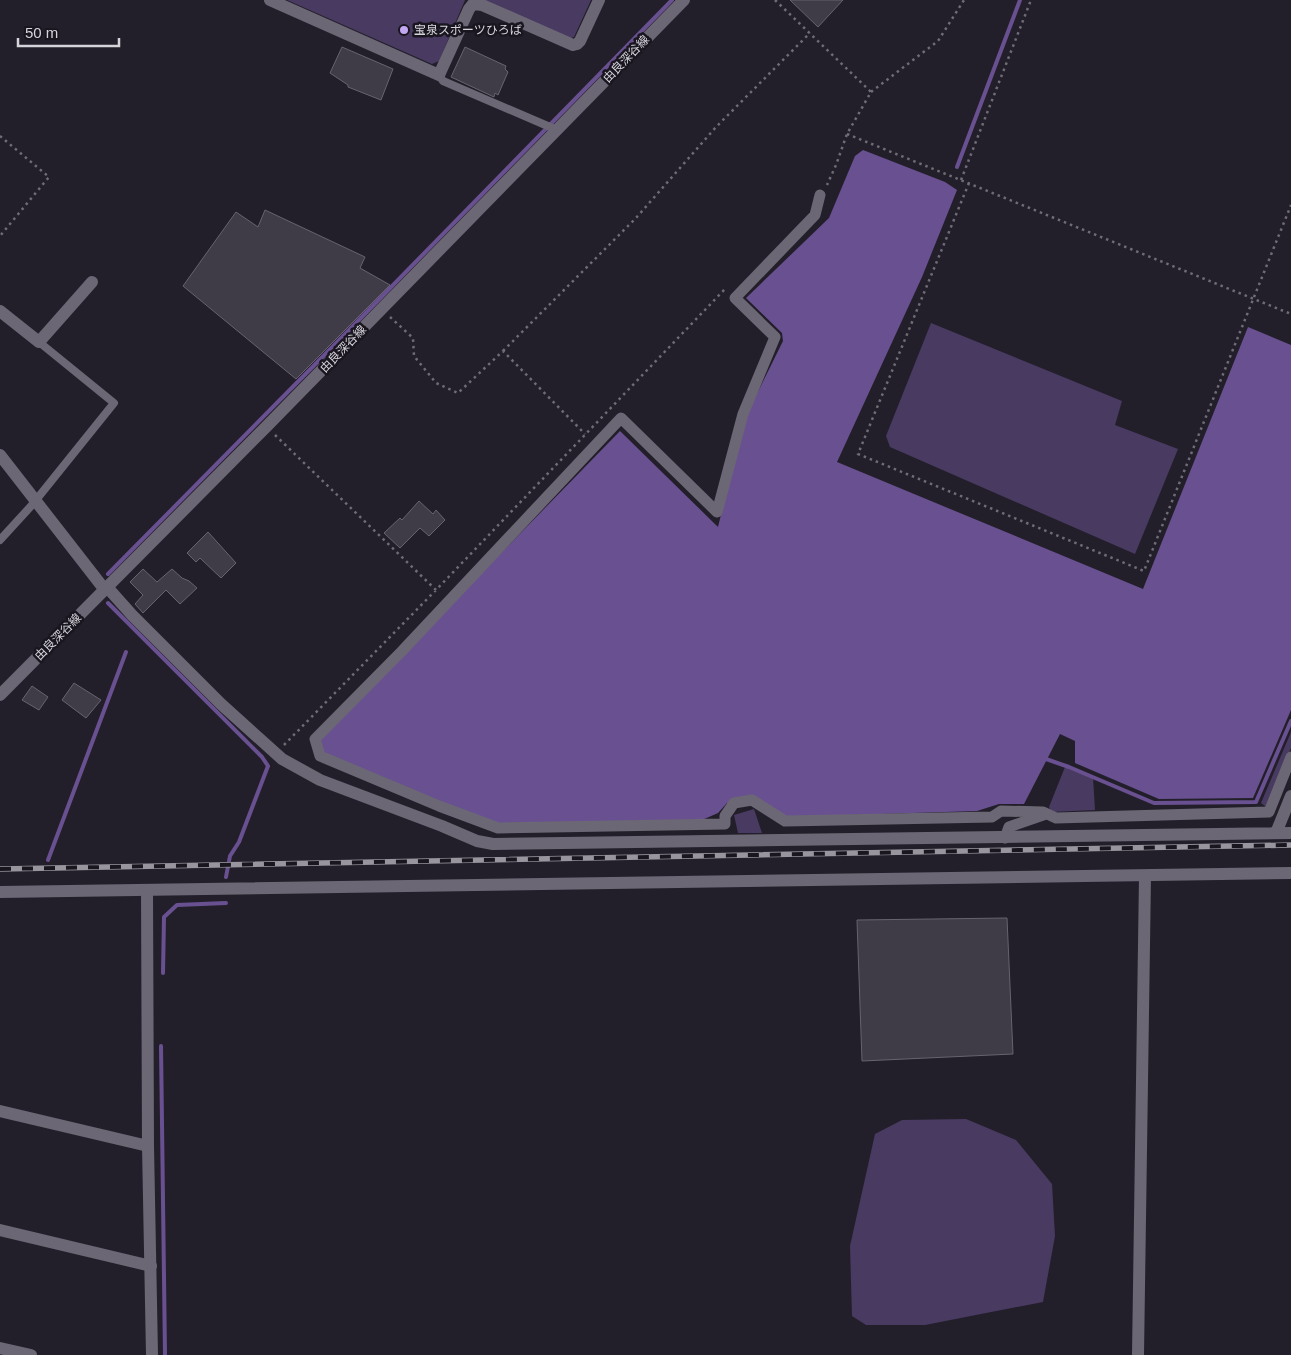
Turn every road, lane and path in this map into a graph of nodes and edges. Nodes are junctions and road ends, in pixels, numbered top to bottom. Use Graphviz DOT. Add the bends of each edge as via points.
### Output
graph roads {
  1 [pos="270,0"];
  2 [pos="599,0"];
  3 [pos="684,0"];
  4 [pos="775,0"];
  5 [pos="964,0"];
  6 [pos="1032,0"];
  7 [pos="810,33"];
  8 [pos="439,75"];
  9 [pos="871,92"];
  10 [pos="556,129"];
  11 [pos="847,134"];
  12 [pos="0,136"];
  13 [pos="961,180"];
  14 [pos="969,183"];
  15 [pos="820,195"];
  16 [pos="1291,205"];
  17 [pos="0,236"];
  18 [pos="92,282"];
  19 [pos="731,284"];
  20 [pos="1252,298"];
  21 [pos="381,309"];
  22 [pos="0,310"];
  23 [pos="1291,314"];
  24 [pos="39,342"];
  25 [pos="503,351"];
  26 [pos="266,427"];
  27 [pos="585,434"];
  28 [pos="0,455"];
  29 [pos="36,501"];
  30 [pos="0,540"];
  31 [pos="106,588"];
  32 [pos="436,590"];
  33 [pos="0,696"];
  34 [pos="276,754"];
  35 [pos="1291,757"];
  36 [pos="1291,796"];
  37 [pos="1048,814"];
  38 [pos="1276,833"];
  39 [pos="1291,833"];
  40 [pos="1005,838"];
  41 [pos="1291,873"];
  42 [pos="1145,876"];
  43 [pos="147,891"];
  44 [pos="0,892"];
  45 [pos="0,1111"];
  46 [pos="148,1146"];
  47 [pos="0,1230"];
  48 [pos="151,1266"];
  49 [pos="0,1348"];
  50 [pos="31,1355"];
  51 [pos="152,1355"];
  52 [pos="1138,1355"];
  1 -- 8 [label="street"];
  2 -- 8 [label="street" via="580,41 573,45 473,4"];
  3 -- 10 [label="street, 由良深谷線"];
  4 -- 7 [label="path"];
  5 -- 9 [label="path" via="938,41"];
  6 -- 13 [label="path"];
  7 -- 9 [label="path"];
  7 -- 25 [label="path" via="716,127 636,218"];
  8 -- 10 [label="lane" via="444,81"];
  9 -- 11 [label="path"];
  10 -- 21 [label="street, 由良深谷線"];
  11 -- 13 [label="path"];
  11 -- 15 [label="path" via="836,166"];
  12 -- 17 [label="path" via="48,177"];
  13 -- 14 [label="path"];
  14 -- 20 [label="path"];
  14 -- 20 [label="path" via="858,454 1144,571"];
  15 -- 37 [label="street" via="815,215 736,298 775,337 743,414 717,512 620,418 315,738 320,756 498,828 725,824 725,816 734,803 752,800 785,822 992,817 1001,811"];
  16 -- 20 [label="path"];
  18 -- 24 [label="street"];
  19 -- 27 [label="path"];
  20 -- 23 [label="path"];
  21 -- 25 [label="path" via="413,338 414,356 436,383 458,393"];
  21 -- 26 [label="street, 由良深谷線"];
  22 -- 24 [label="street"];
  24 -- 29 [label="lane" via="114,403"];
  25 -- 27 [label="path"];
  26 -- 31 [label="street, 由良深谷線"];
  26 -- 32 [label="path"];
  27 -- 32 [label="path"];
  28 -- 29 [label="street"];
  29 -- 30 [label="lane"];
  29 -- 31 [label="street"];
  31 -- 33 [label="street, 由良深谷線"];
  31 -- 34 [label="street" via="220,704"];
  32 -- 34 [label="path"];
  34 -- 40 [label="street" via="320,780 477,841 493,844"];
  35 -- 37 [label="street" via="1269,812 1056,818"];
  36 -- 38 [label="street"];
  37 -- 40 [label="street" via="1009,827"];
  38 -- 39 [label="street"];
  38 -- 40 [label="street"];
  41 -- 42 [label="street"];
  42 -- 43 [label="street"];
  42 -- 52 [label="street"];
  43 -- 44 [label="street"];
  43 -- 46 [label="street"];
  45 -- 46 [label="street"];
  46 -- 48 [label="street"];
  47 -- 48 [label="street"];
  48 -- 51 [label="street"];
  49 -- 50 [label="street"];
}
